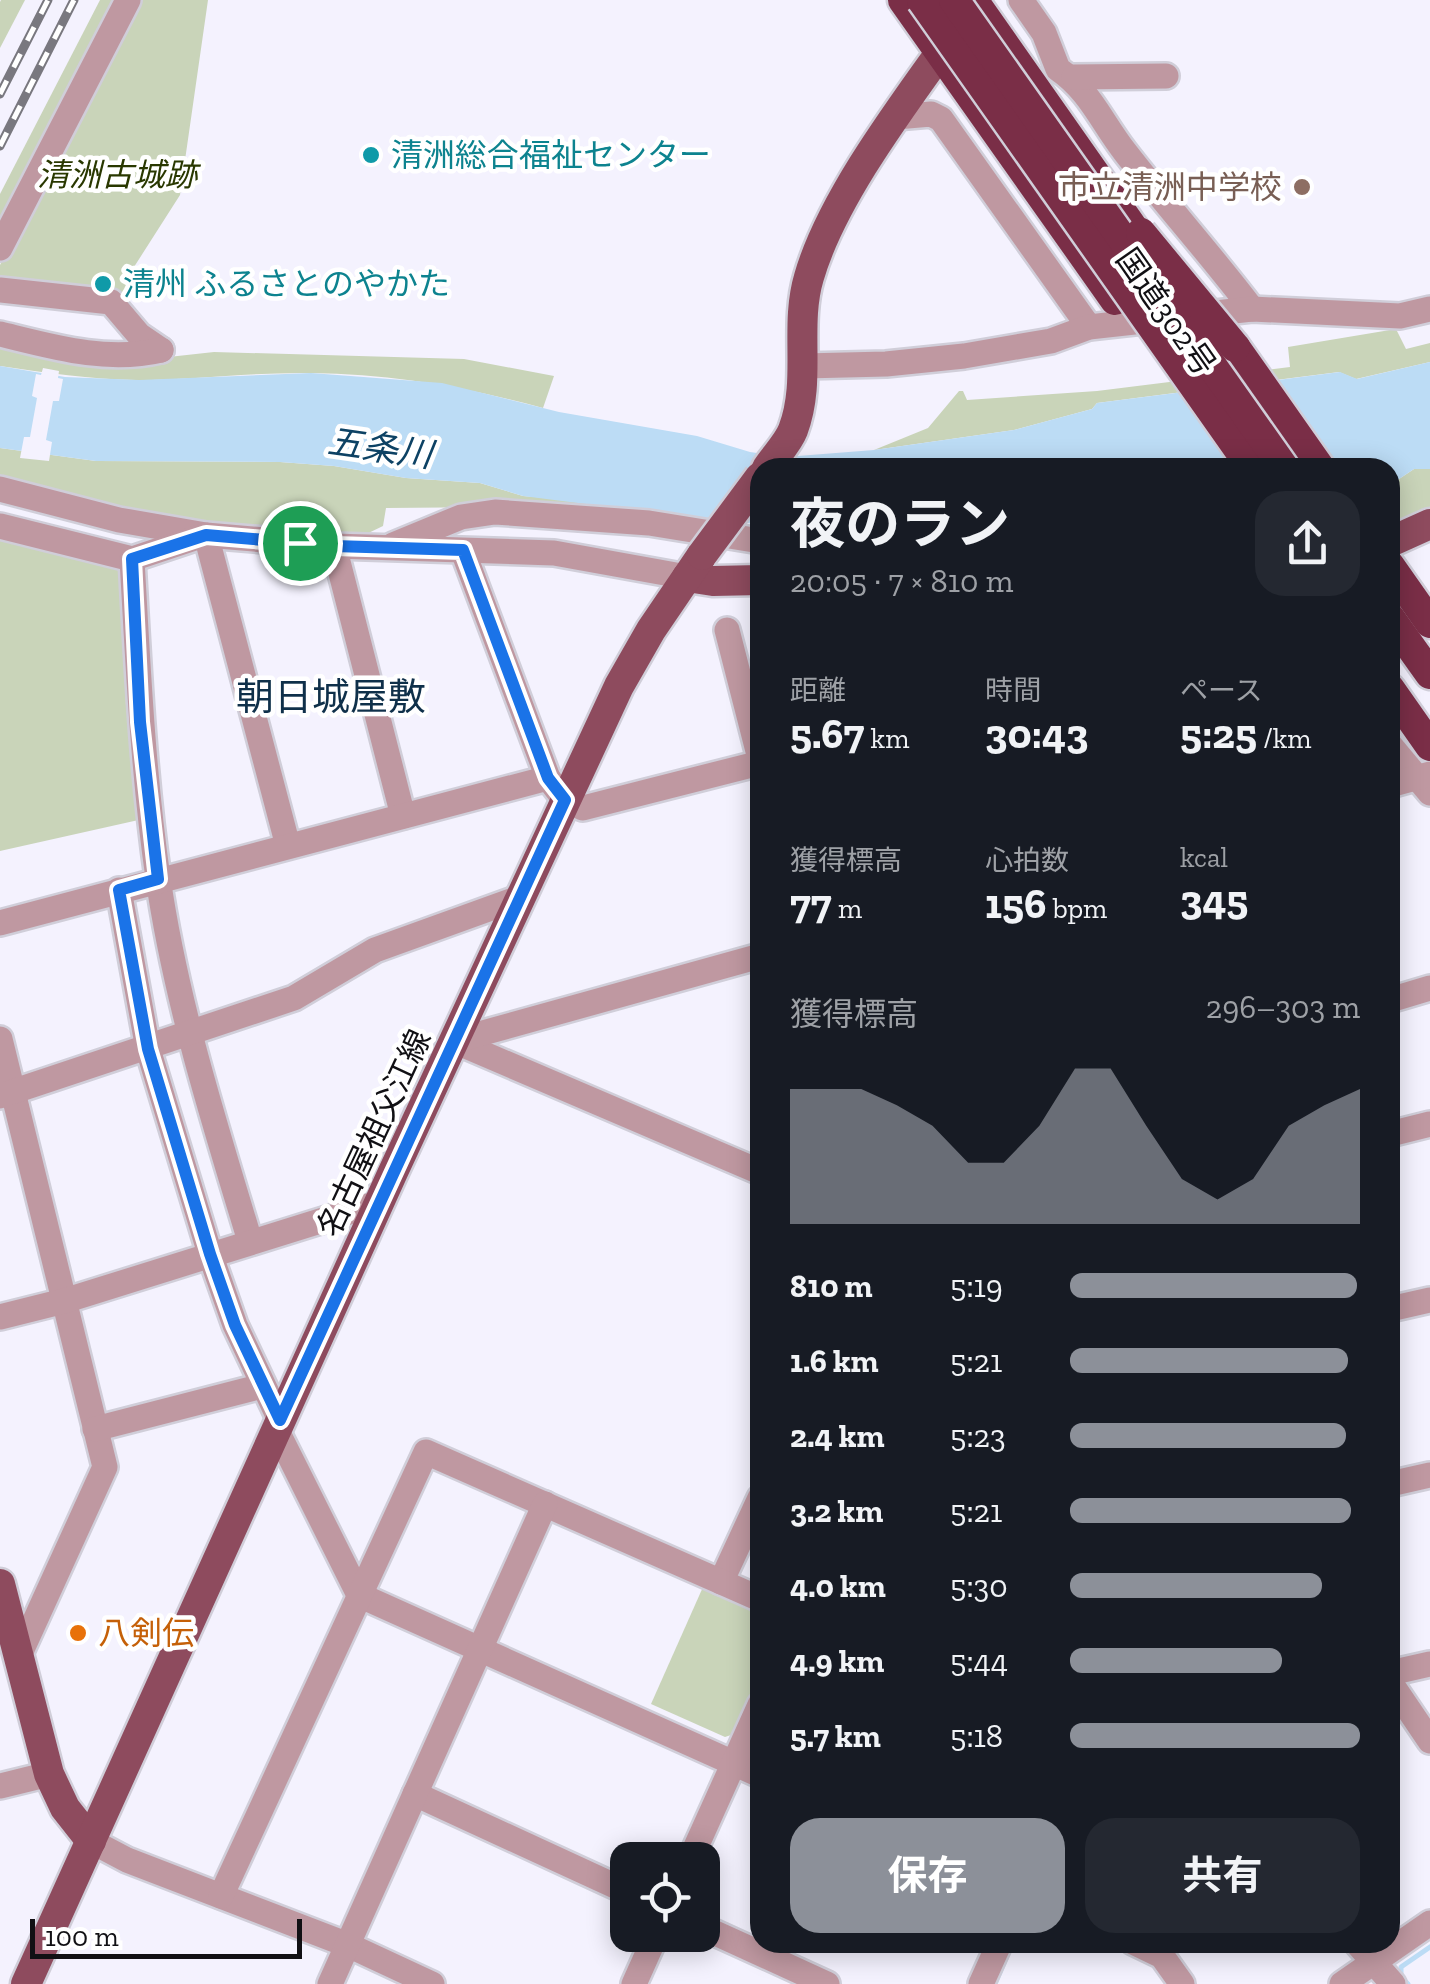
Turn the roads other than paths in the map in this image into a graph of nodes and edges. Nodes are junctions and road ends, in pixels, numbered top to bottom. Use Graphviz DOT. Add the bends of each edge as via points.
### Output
graph roads {
  1 [pos="128,0"];
  2 [pos="903,0"];
  3 [pos="922,0"];
  4 [pos="1021,0"];
  5 [pos="970,1"];
  6 [pos="940,52"];
  7 [pos="992,54"];
  8 [pos="1166,76"];
  9 [pos="1074,78"];
  10 [pos="1055,116"];
  11 [pos="896,117"];
  12 [pos="1124,151"];
  13 [pos="0,248"];
  14 [pos="0,290"];
  15 [pos="1252,309"];
  16 [pos="1430,309"];
  17 [pos="1089,326"];
  18 [pos="0,334"];
  19 [pos="804,370"];
  20 [pos="774,458"];
  21 [pos="1226,458"];
  22 [pos="1245,458"];
  23 [pos="1277,458"];
  24 [pos="1295,458"];
  25 [pos="1313,458"];
  26 [pos="0,489"];
  27 [pos="750,490"];
  28 [pos="0,526"];
  29 [pos="1429,527"];
  30 [pos="206,535"];
  31 [pos="1400,538"];
  32 [pos="750,539"];
  33 [pos="334,546"];
  34 [pos="385,549"];
  35 [pos="463,550"];
  36 [pos="132,559"];
  37 [pos="695,566"];
  38 [pos="750,580"];
  39 [pos="1400,580"];
  40 [pos="1400,605"];
  41 [pos="1430,623"];
  42 [pos="726,630"];
  43 [pos="1400,632"];
  44 [pos="1430,648"];
  45 [pos="1430,674"];
  46 [pos="1400,676"];
  47 [pos="1400,704"];
  48 [pos="1430,719"];
  49 [pos="750,722"];
  50 [pos="1430,746"];
  51 [pos="1400,755"];
  52 [pos="750,764"];
  53 [pos="1426,781"];
  54 [pos="1400,784"];
  55 [pos="556,789"];
  56 [pos="403,816"];
  57 [pos="288,846"];
  58 [pos="158,879"];
  59 [pos="119,890"];
  60 [pos="519,898"];
  61 [pos="0,923"];
  62 [pos="750,959"];
  63 [pos="1430,988"];
  64 [pos="1400,997"];
  65 [pos="191,1033"];
  66 [pos="0,1039"];
  67 [pos="454,1041"];
  68 [pos="148,1049"];
  69 [pos="6,1094"];
  70 [pos="1430,1124"];
  71 [pos="1400,1132"];
  72 [pos="750,1168"];
  73 [pos="381,1202"];
  74 [pos="250,1240"];
  75 [pos="210,1254"];
  76 [pos="64,1300"];
  77 [pos="1430,1300"];
  78 [pos="1400,1307"];
  79 [pos="0,1317"];
  80 [pos="262,1386"];
  81 [pos="278,1425"];
  82 [pos="95,1428"];
  83 [pos="1430,1475"];
  84 [pos="1400,1482"];
  85 [pos="545,1504"];
  86 [pos="750,1520"];
  87 [pos="721,1582"];
  88 [pos="0,1587"];
  89 [pos="750,1595"];
  90 [pos="360,1596"];
  91 [pos="481,1650"];
  92 [pos="18,1658"];
  93 [pos="1430,1664"];
  94 [pos="1400,1671"];
  95 [pos="1400,1697"];
  96 [pos="750,1728"];
  97 [pos="1430,1742"];
  98 [pos="734,1764"];
  99 [pos="750,1771"];
  100 [pos="50,1774"];
  101 [pos="0,1786"];
  102 [pos="415,1794"];
  103 [pos="91,1842"];
  104 [pos="698,1842"];
  105 [pos="610,1884"];
  106 [pos="221,1896"];
  107 [pos="1430,1923"];
  108 [pos="720,1934"];
  109 [pos="1400,1936"];
  110 [pos="348,1946"];
  111 [pos="750,1948"];
  112 [pos="648,1952"];
  113 [pos="760,1953"];
  114 [pos="995,1953"];
  115 [pos="1156,1953"];
  116 [pos="1364,1953"];
  117 [pos="1366,1953"];
  118 [pos="26,1984"];
  119 [pos="330,1984"];
  120 [pos="432,1984"];
  121 [pos="634,1984"];
  122 [pos="827,1984"];
  123 [pos="981,1984"];
  124 [pos="1182,1984"];
  125 [pos="1342,1984"];
  126 [pos="1393,1984"];
  1 -- 13 [label="street"];
  2 -- 6 [label="highway, 国道302号"];
  3 -- 22 [label="highway, bridge"];
  4 -- 9 [label="street" via="1044,33 1052,61"];
  5 -- 6 [label="main road"];
  5 -- 7 [label="highway, bridge"];
  5 -- 10 [label="highway, 国道302号"];
  6 -- 11 [label="main road"];
  6 -- 21 [label="highway, 国道302号"];
  7 -- 23 [label="highway, bridge"];
  7 -- 25 [label="highway, bridge" via="1235,347"];
  8 -- 9 [label="street"];
  9 -- 12 [label="street"];
  10 -- 12 [label="street"];
  10 -- 24 [label="highway, 国道302号"];
  11 -- 17 [label="street" via="926,113 941,119"];
  11 -- 19 [label="main road" via="818,249 802,323"];
  12 -- 15 [label="street"];
  14 -- 18 [label="street" via="110,302 161,350 100,356"];
  15 -- 16 [label="street" via="1400,316"];
  15 -- 17 [label="street"];
  17 -- 19 [label="street" via="1051,341 964,356"];
  19 -- 20 [label="main road" via="792,433"];
  26 -- 30 [label="street"];
  27 -- 37 [label="main road, 名古屋祖父江線, bridge"];
  28 -- 36 [label="street"];
  29 -- 31 [label="main road"];
  30 -- 33 [label="street"];
  30 -- 36 [label="street"];
  30 -- 57 [label="street"];
  32 -- 34 [label="street" via="649,523 495,512 461,516"];
  33 -- 34 [label="street"];
  33 -- 56 [label="street"];
  34 -- 35 [label="street"];
  35 -- 37 [label="street"];
  35 -- 55 [label="street"];
  36 -- 58 [label="street" via="140,722"];
  37 -- 38 [label="main road" via="713,581"];
  37 -- 55 [label="main road, 名古屋祖父江線"];
  39 -- 41 [label="highway"];
  40 -- 44 [label="highway"];
  42 -- 49 [label="street"];
  43 -- 45 [label="highway"];
  46 -- 48 [label="highway"];
  47 -- 50 [label="highway"];
  51 -- 53 [label="street"];
  52 -- 55 [label="street" via="583,808"];
  53 -- 54 [label="street"];
  55 -- 56 [label="street"];
  55 -- 60 [label="main road, 名古屋祖父江線"];
  56 -- 57 [label="street"];
  57 -- 58 [label="street"];
  58 -- 59 [label="street"];
  58 -- 65 [label="street"];
  59 -- 61 [label="street"];
  59 -- 68 [label="street"];
  60 -- 65 [label="street" via="375,950 294,998"];
  60 -- 67 [label="main road, 名古屋祖父江線"];
  62 -- 67 [label="street"];
  63 -- 64 [label="street"];
  65 -- 68 [label="street"];
  65 -- 74 [label="street"];
  66 -- 69 [label="street"];
  67 -- 72 [label="street"];
  67 -- 73 [label="main road, 名古屋祖父江線"];
  68 -- 69 [label="street"];
  68 -- 75 [label="street"];
  69 -- 76 [label="street"];
  70 -- 71 [label="street"];
  73 -- 74 [label="street"];
  73 -- 81 [label="main road, 名古屋祖父江線"];
  74 -- 75 [label="street"];
  75 -- 76 [label="street"];
  75 -- 80 [label="street"];
  76 -- 79 [label="street"];
  76 -- 82 [label="street"];
  77 -- 78 [label="street"];
  80 -- 81 [label="street"];
  80 -- 82 [label="street"];
  81 -- 90 [label="street"];
  81 -- 103 [label="main road, 名古屋祖父江線"];
  82 -- 92 [label="street" via="105,1467"];
  83 -- 84 [label="street"];
  85 -- 87 [label="street"];
  85 -- 90 [label="street" via="426,1452"];
  85 -- 91 [label="street"];
  86 -- 87 [label="street"];
  87 -- 89 [label="street"];
  88 -- 92 [label="main road"];
  90 -- 91 [label="street"];
  90 -- 106 [label="street"];
  91 -- 98 [label="street"];
  91 -- 102 [label="street"];
  92 -- 100 [label="main road"];
  93 -- 94 [label="street"];
  95 -- 97 [label="street"];
  96 -- 98 [label="street"];
  98 -- 99 [label="street"];
  98 -- 104 [label="street"];
  100 -- 101 [label="street"];
  100 -- 103 [label="main road" via="64,1808"];
  102 -- 105 [label="street"];
  102 -- 110 [label="street"];
  103 -- 106 [label="street"];
  103 -- 118 [label="main road, 名古屋祖父江線"];
  106 -- 110 [label="street"];
  107 -- 109 [label="street"];
  108 -- 111 [label="street"];
  110 -- 119 [label="street"];
  110 -- 120 [label="street"];
  112 -- 121 [label="street"];
  113 -- 122 [label="street"];
  114 -- 123 [label="street"];
  115 -- 124 [label="street"];
  116 -- 125 [label="street"];
  117 -- 126 [label="street"];
}
